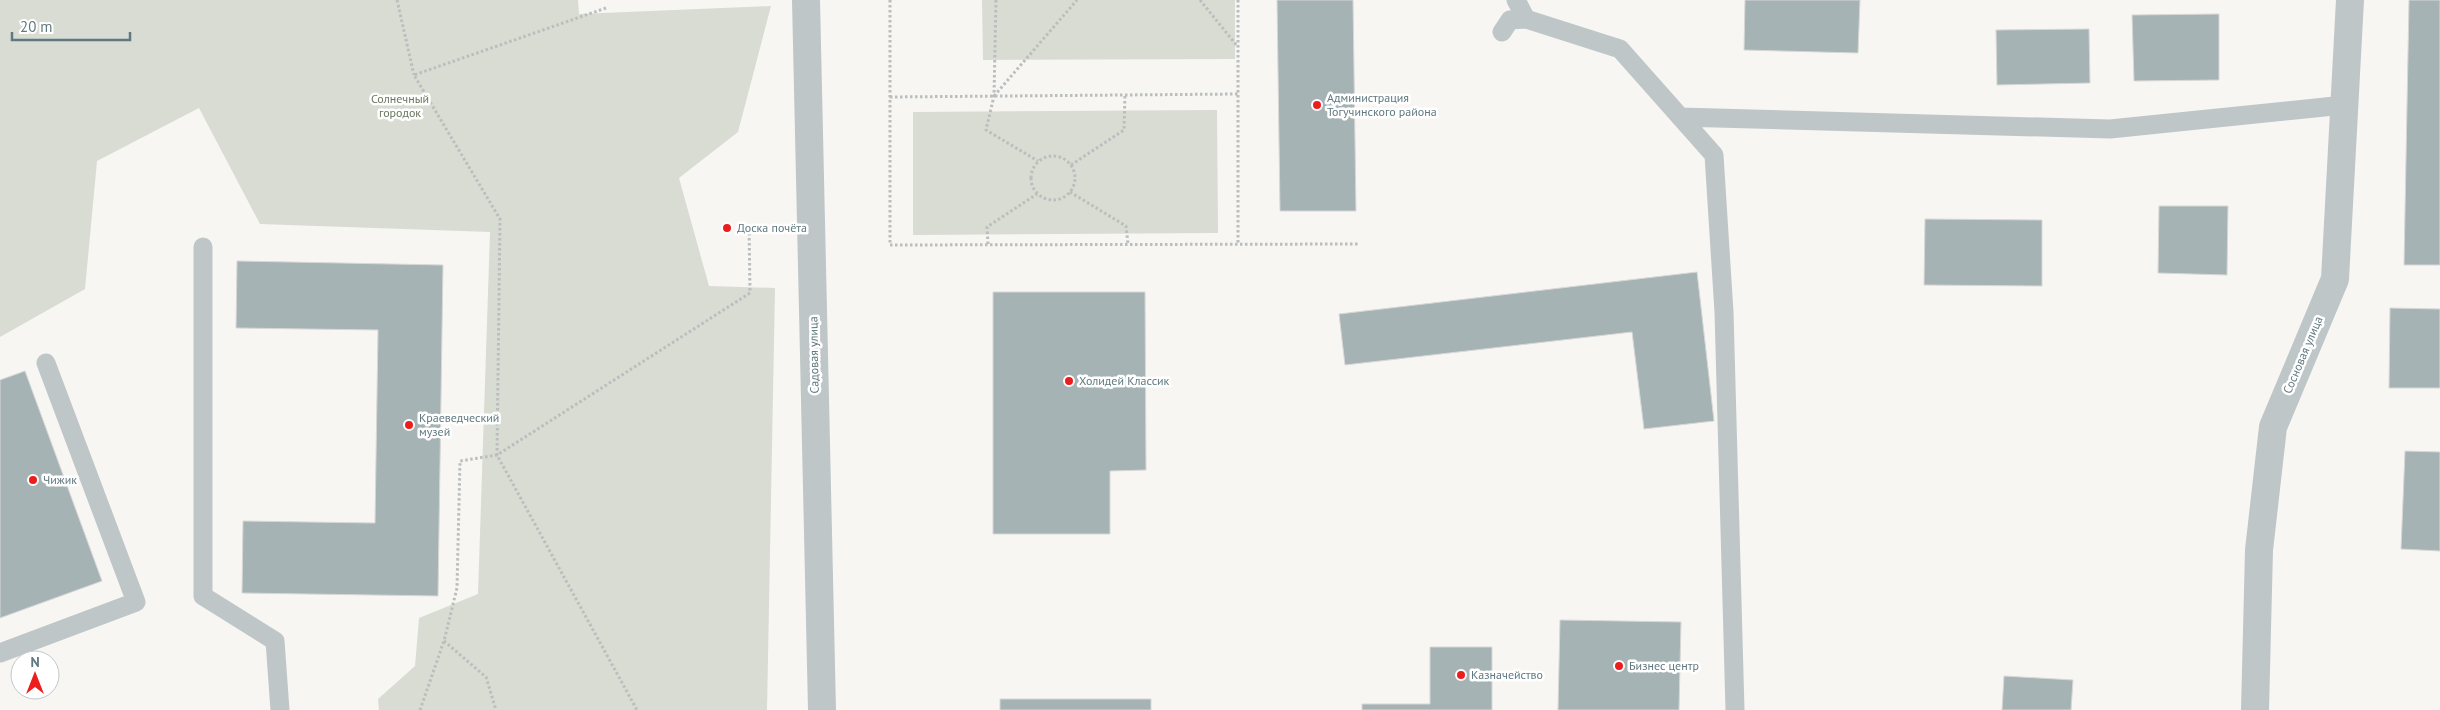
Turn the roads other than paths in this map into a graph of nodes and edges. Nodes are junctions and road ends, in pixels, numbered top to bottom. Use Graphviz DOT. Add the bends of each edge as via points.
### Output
graph roads {
  1 [pos="806,0"];
  2 [pos="1516,0"];
  3 [pos="2350,0"];
  4 [pos="1526,20"];
  5 [pos="1502,32"];
  6 [pos="2344,105"];
  7 [pos="1680,117"];
  8 [pos="203,247"];
  9 [pos="46,363"];
  10 [pos="0,653"];
  11 [pos="280,710"];
  12 [pos="822,710"];
  13 [pos="1735,710"];
  14 [pos="2255,710"];
  1 -- 12 [label="street, Садовая улица"];
  2 -- 4 [label="lane"];
  3 -- 6 [label="street, Сосновая улица"];
  4 -- 5 [label="lane" via="1510,20"];
  4 -- 7 [label="lane" via="1620,49"];
  6 -- 7 [label="lane" via="2110,129"];
  6 -- 14 [label="street, Сосновая улица" via="2335,278 2273,427 2260,550"];
  7 -- 13 [label="lane" via="1714,155 1724,312"];
  8 -- 11 [label="lane" via="203,596 275,641"];
  9 -- 10 [label="lane" via="136,602"];
}
